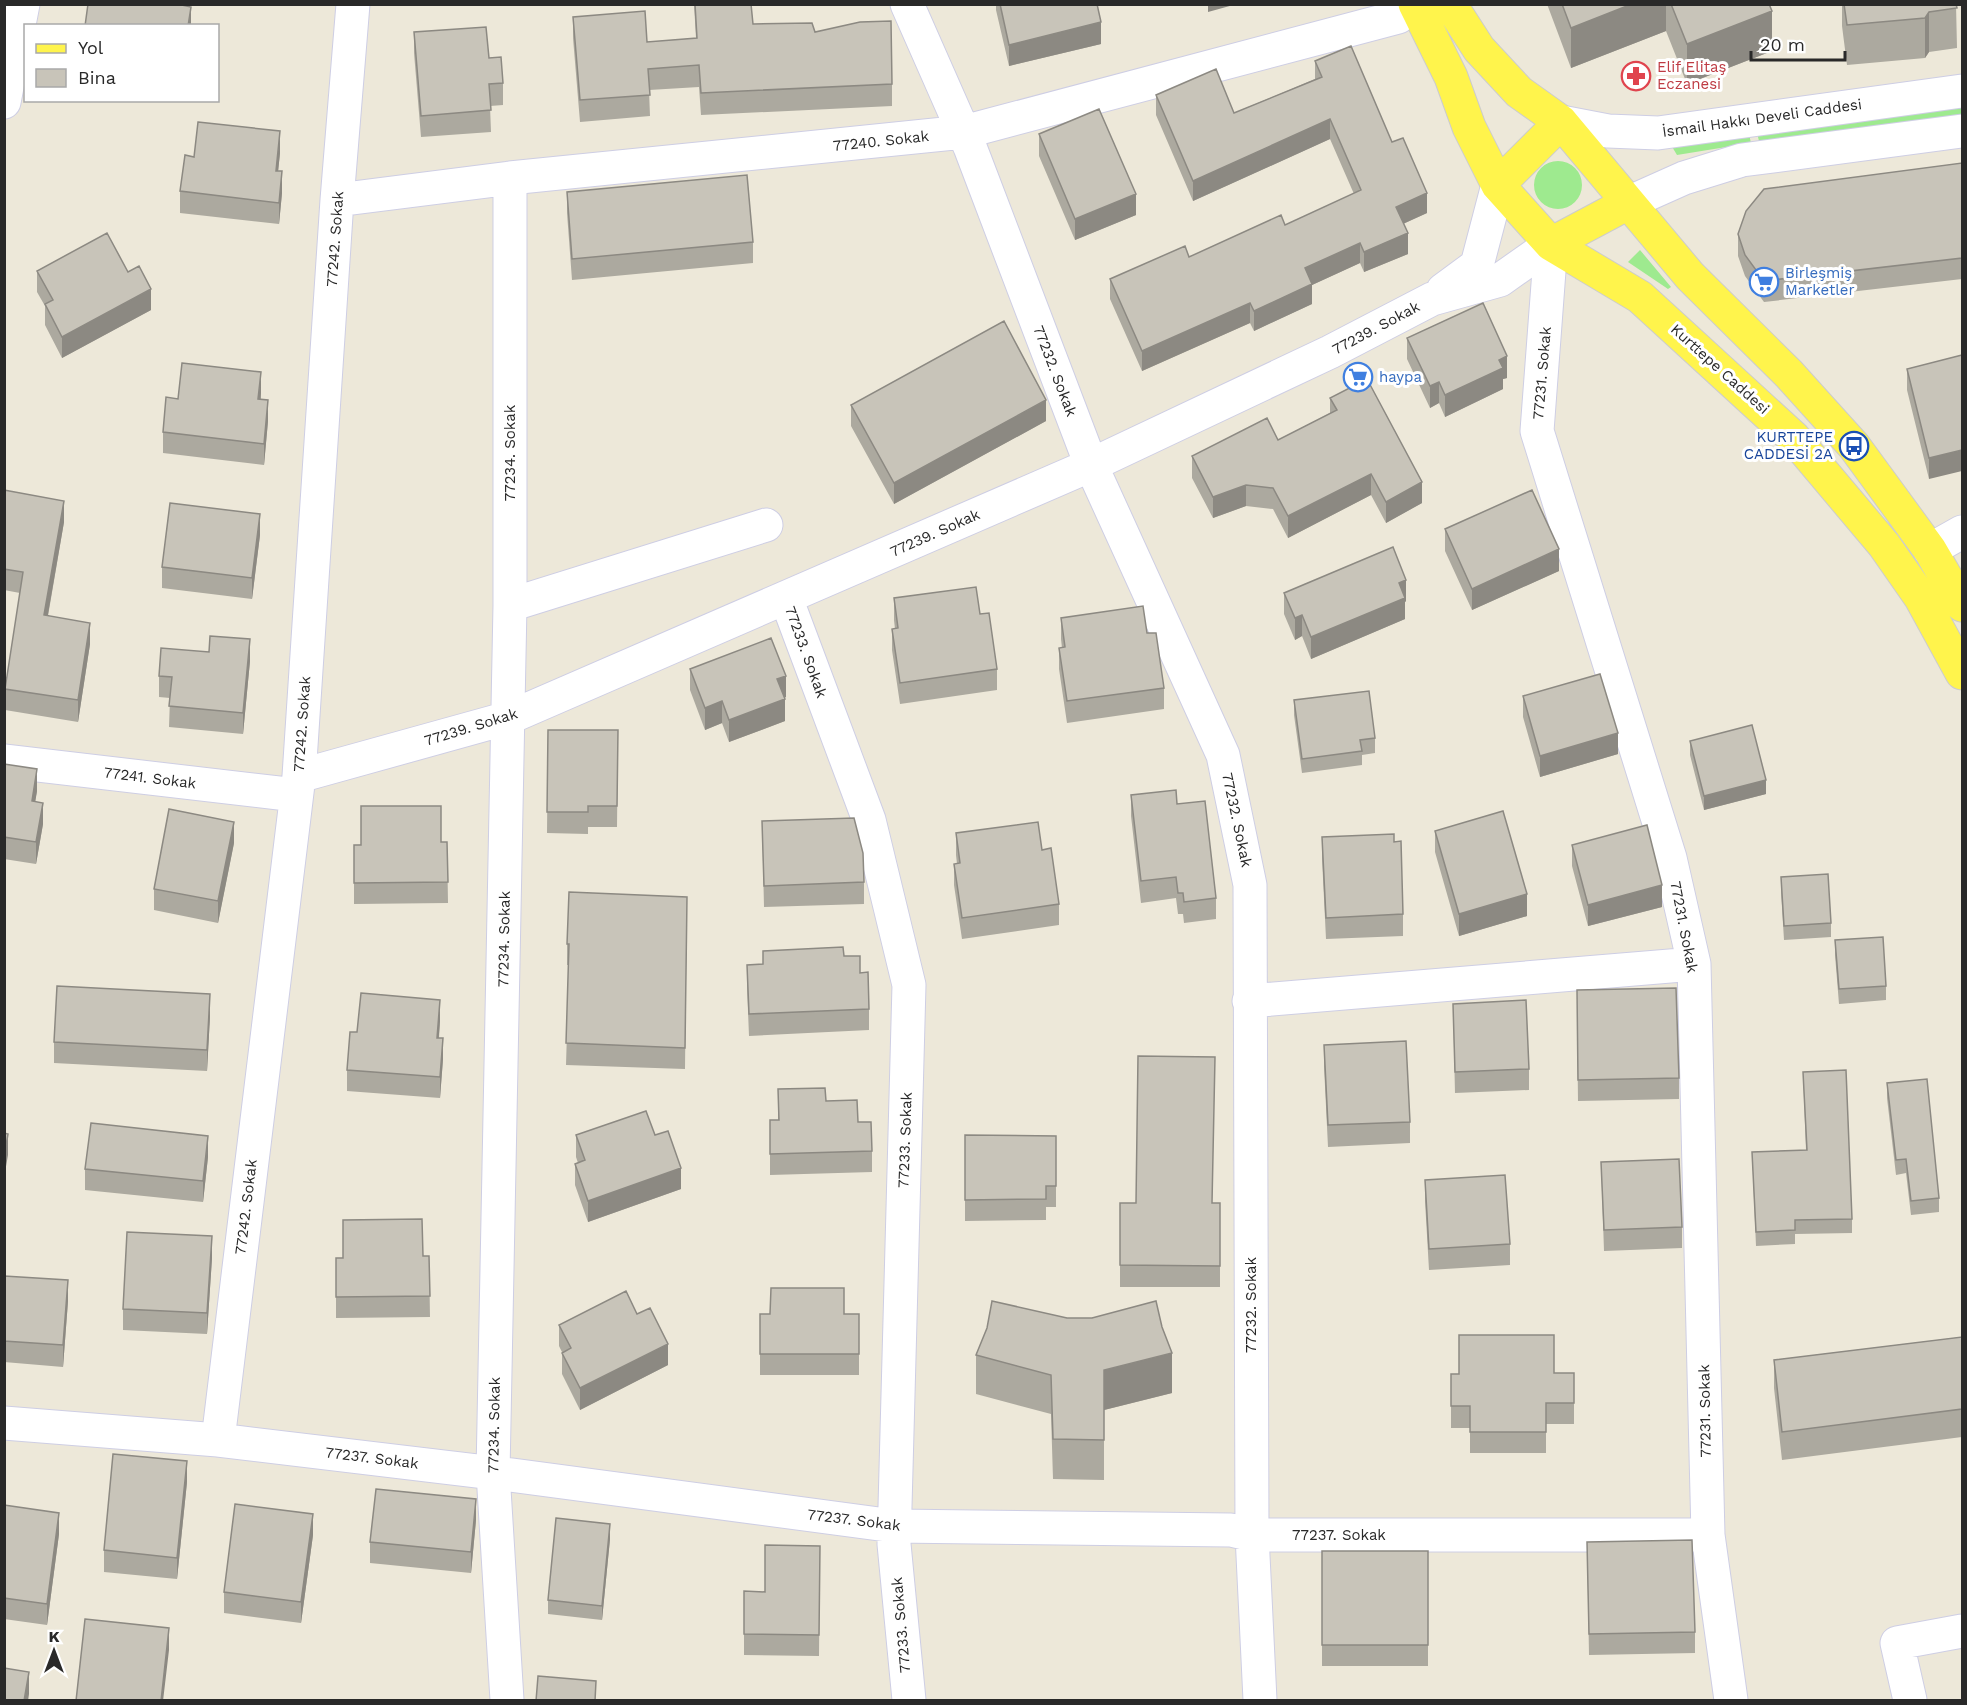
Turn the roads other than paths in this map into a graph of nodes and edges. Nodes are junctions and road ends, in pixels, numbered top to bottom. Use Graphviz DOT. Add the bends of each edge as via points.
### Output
graph roads {
  1 [pos="23,4"];
  2 [pos="353,4"];
  3 [pos="907,4"];
  4 [pos="1407,4"];
  5 [pos="1415,4"];
  6 [pos="1450,4"];
  7 [pos="1962,91"];
  8 [pos="4,102"];
  9 [pos="1561,122"];
  10 [pos="1962,131"];
  11 [pos="964,132"];
  12 [pos="510,178"];
  13 [pos="1498,185"];
  14 [pos="337,200"];
  15 [pos="1629,203"];
  16 [pos="1551,244"];
  17 [pos="1432,299"];
  18 [pos="1090,465"];
  19 [pos="766,525"];
  20 [pos="1962,532"];
  21 [pos="1930,550"];
  22 [pos="786,598"];
  23 [pos="510,605"];
  24 [pos="1962,605"];
  25 [pos="1962,673"];
  26 [pos="508,718"];
  27 [pos="4,761"];
  28 [pos="298,786"];
  29 [pos="1694,964"];
  30 [pos="1250,1001"];
  31 [pos="4,1423"];
  32 [pos="218,1440"];
  33 [pos="493,1473"];
  34 [pos="894,1526"];
  35 [pos="1252,1535"];
  36 [pos="1708,1535"];
  37 [pos="1962,1631"];
  38 [pos="507,1701"];
  39 [pos="909,1701"];
  40 [pos="1260,1701"];
  41 [pos="1731,1701"];
  42 [pos="1910,1701"];
  1 -- 8 [label="street"];
  2 -- 14 [label="street, 77242. Sokak"];
  3 -- 11 [label="street, 77232. Sokak"];
  4 -- 11 [label="street, 77240. Sokak" via="1398,17"];
  5 -- 13 [label="main road"];
  6 -- 9 [label="main road" via="1479,49 1519,92"];
  7 -- 9 [label="street, İsmail Hakkı Develi Caddesi" via="1658,133 1608,131"];
  9 -- 13 [label="main road"];
  9 -- 15 [label="main road"];
  10 -- 15 [label="street" via="1742,160 1684,178"];
  11 -- 12 [label="street, 77240. Sokak"];
  11 -- 18 [label="street, 77232. Sokak"];
  12 -- 14 [label="street, 77240. Sokak"];
  12 -- 23 [label="street, 77234. Sokak"];
  13 -- 16 [label="main road, Kurttepe Caddesi"];
  13 -- 17 [label="street" via="1477,265"];
  14 -- 28 [label="street, 77242. Sokak"];
  15 -- 16 [label="main road"];
  15 -- 21 [label="main road" via="1690,276 1789,374 1854,446"];
  16 -- 17 [label="street, 77239. Sokak" via="1500,280"];
  16 -- 25 [label="main road, Kurttepe Caddesi" via="1640,297 1794,438 1884,545 1921,598"];
  16 -- 29 [label="street, 77231. Sokak" via="1537,431 1670,858"];
  17 -- 18 [label="street, 77239. Sokak" via="1330,352"];
  18 -- 22 [label="street, 77239. Sokak"];
  18 -- 30 [label="street, 77232. Sokak" via="1223,755 1250,885"];
  19 -- 23 [label="street"];
  20 -- 21 [label="street"];
  21 -- 24 [label="main road"];
  22 -- 26 [label="street, 77239. Sokak"];
  22 -- 34 [label="street, 77233. Sokak" via="869,820 909,985"];
  23 -- 26 [label="street, 77234. Sokak"];
  26 -- 28 [label="street, 77239. Sokak"];
  26 -- 33 [label="street, 77234. Sokak"];
  27 -- 28 [label="street, 77241. Sokak"];
  28 -- 32 [label="street, 77242. Sokak"];
  29 -- 30 [label="street"];
  29 -- 36 [label="street, 77231. Sokak"];
  30 -- 35 [label="street, 77232. Sokak"];
  31 -- 32 [label="street, 77237. Sokak"];
  32 -- 33 [label="street, 77237. Sokak"];
  33 -- 34 [label="street, 77237. Sokak"];
  33 -- 38 [label="street, 77234. Sokak"];
  34 -- 35 [label="street, 77237. Sokak" via="1230,1530"];
  34 -- 39 [label="street, 77233. Sokak"];
  35 -- 36 [label="street, 77237. Sokak"];
  35 -- 40 [label="street, 77232. Sokak"];
  36 -- 41 [label="street, 77231. Sokak"];
  37 -- 42 [label="street" via="1897,1643"];
}
